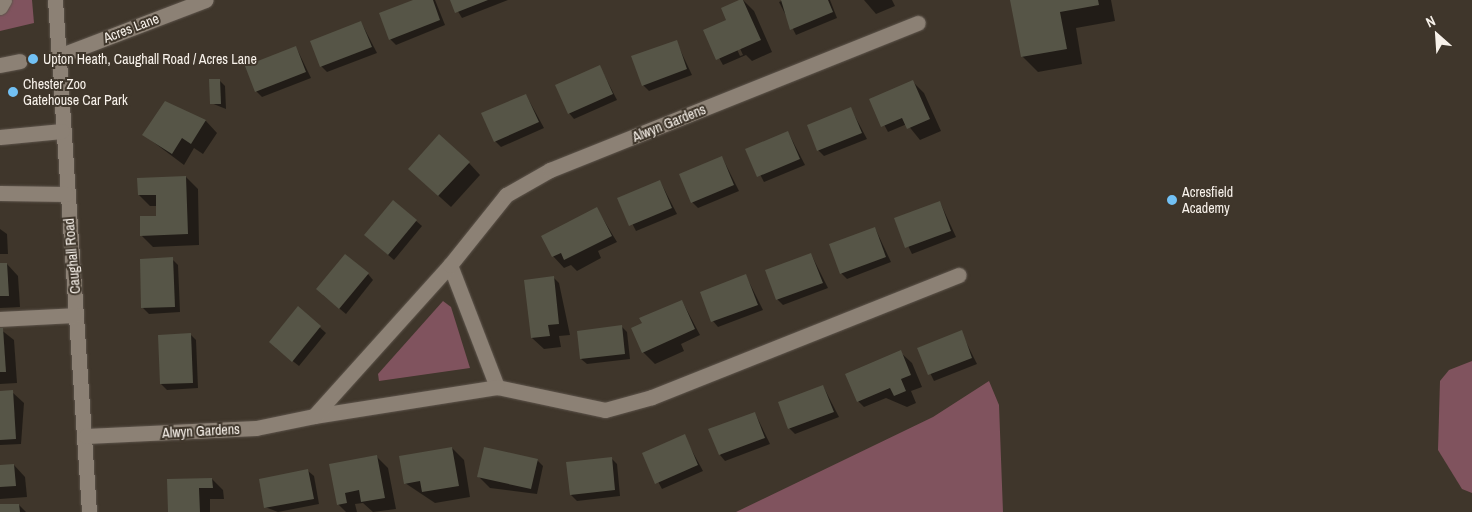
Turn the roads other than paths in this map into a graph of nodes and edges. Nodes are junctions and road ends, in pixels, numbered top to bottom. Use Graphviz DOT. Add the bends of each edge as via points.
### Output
graph roads {
  1 [pos="4,0"];
  2 [pos="55,0"];
  3 [pos="205,0"];
  4 [pos="0,7"];
  5 [pos="918,23"];
  6 [pos="56,57"];
  7 [pos="20,61"];
  8 [pos="0,65"];
  9 [pos="62,131"];
  10 [pos="0,137"];
  11 [pos="0,193"];
  12 [pos="66,194"];
  13 [pos="450,265"];
  14 [pos="959,275"];
  15 [pos="76,315"];
  16 [pos="0,319"];
  17 [pos="497,388"];
  18 [pos="314,416"];
  19 [pos="86,436"];
  20 [pos="89,512"];
  1 -- 4 [label="street"];
  2 -- 6 [label="street, Caughall Road"];
  3 -- 6 [label="street, Acres Lane"];
  5 -- 13 [label="street, Alwyn Gardens" via="550,170 506,195"];
  6 -- 9 [label="street, Caughall Road"];
  7 -- 8 [label="street"];
  9 -- 10 [label="street"];
  9 -- 12 [label="street, Caughall Road"];
  11 -- 12 [label="street"];
  12 -- 15 [label="street, Caughall Road"];
  13 -- 17 [label="street"];
  13 -- 18 [label="street, Alwyn Gardens"];
  14 -- 17 [label="street, Alwyn Gardens" via="652,397 605,410"];
  15 -- 16 [label="street"];
  15 -- 19 [label="street, Caughall Road"];
  17 -- 18 [label="street, Alwyn Gardens"];
  18 -- 19 [label="street, Alwyn Gardens" via="256,428"];
  19 -- 20 [label="street, Caughall Road"];
}
